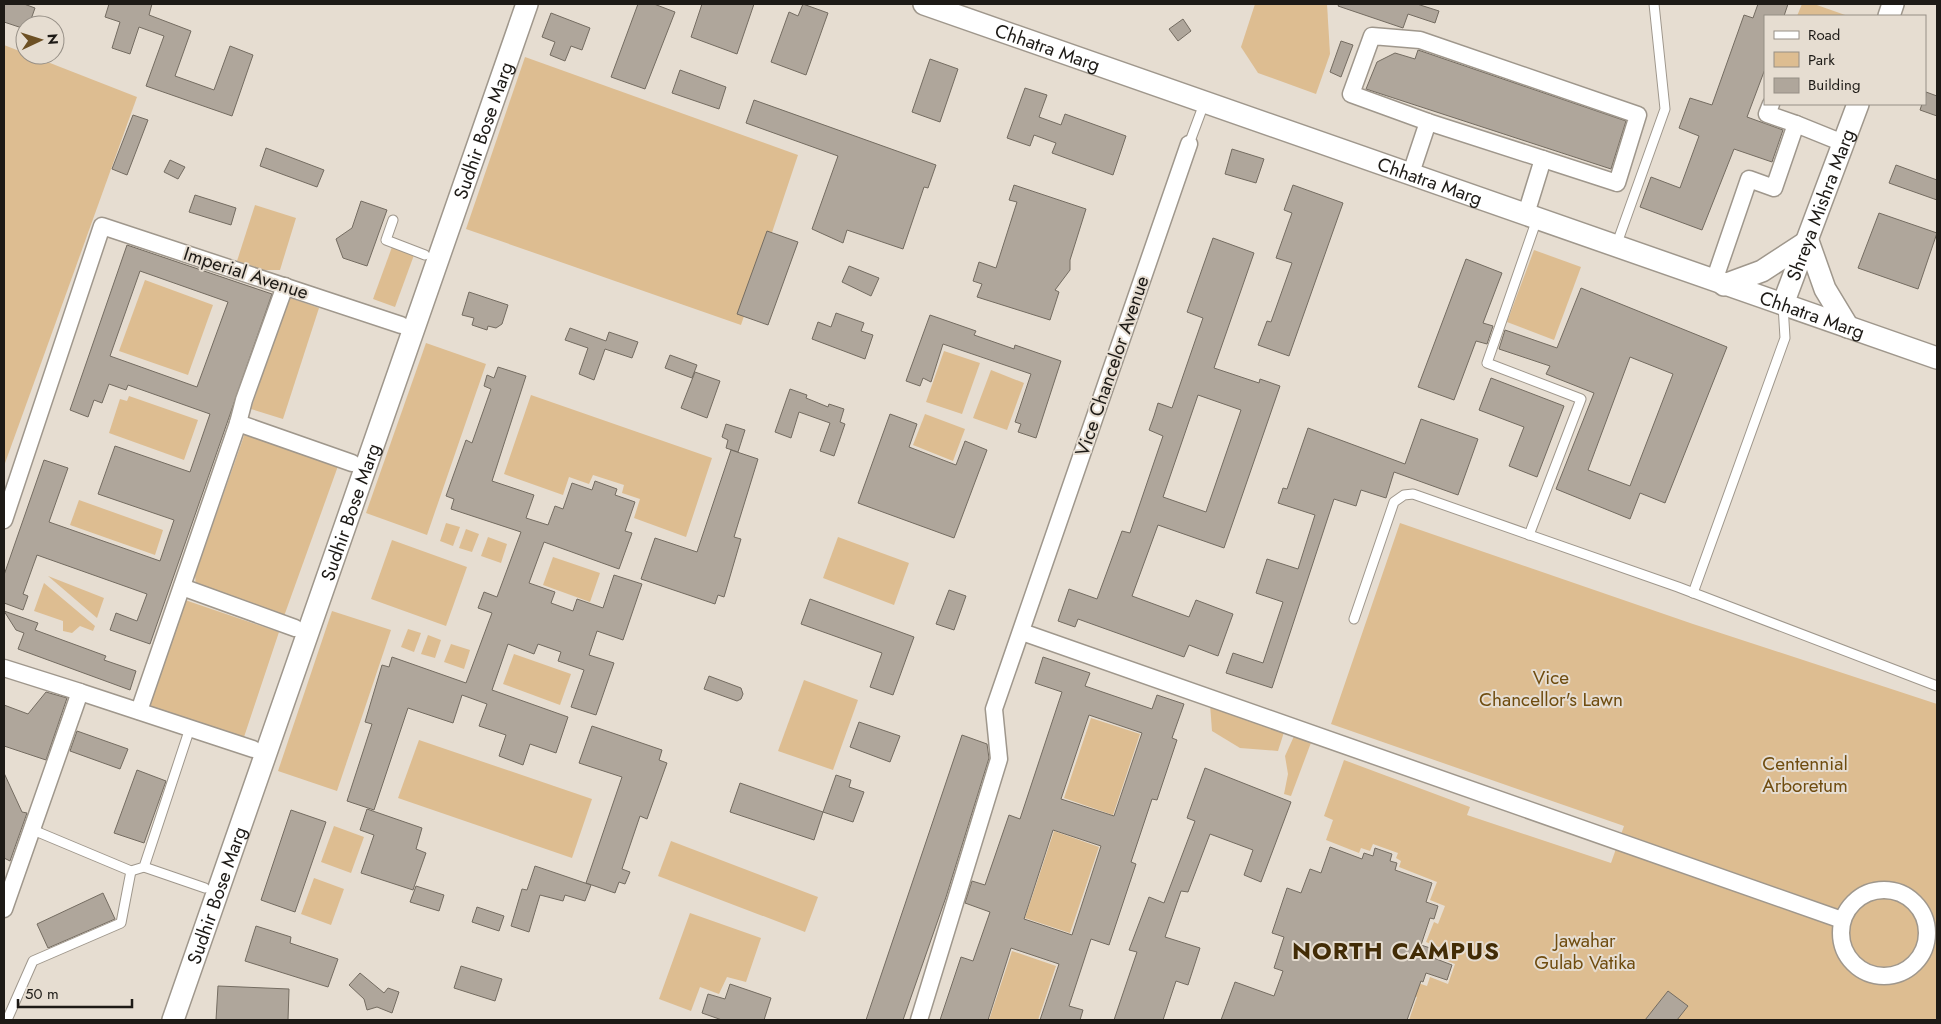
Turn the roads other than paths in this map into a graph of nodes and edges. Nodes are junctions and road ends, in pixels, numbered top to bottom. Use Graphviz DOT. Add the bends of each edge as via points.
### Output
graph roads {
  1 [pos="512,4"];
  2 [pos="527,4"];
  3 [pos="924,4"];
  4 [pos="1654,4"];
  5 [pos="1205,101"];
  6 [pos="1771,105"];
  7 [pos="1858,105"];
  8 [pos="1428,122"];
  9 [pos="1796,124"];
  10 [pos="1843,143"];
  11 [pos="1189,144"];
  12 [pos="1543,159"];
  13 [pos="1411,173"];
  14 [pos="1532,216"];
  15 [pos="392,220"];
  16 [pos="1808,241"];
  17 [pos="1616,247"];
  18 [pos="425,254"];
  19 [pos="1719,283"];
  20 [pos="285,286"];
  21 [pos="1783,304"];
  22 [pos="395,323"];
  23 [pos="1848,326"];
  24 [pos="1937,358"];
  25 [pos="238,423"];
  26 [pos="352,463"];
  27 [pos="4,520"];
  28 [pos="1529,535"];
  29 [pos="182,587"];
  30 [pos="1693,593"];
  31 [pos="1354,619"];
  32 [pos="295,628"];
  33 [pos="1022,632"];
  34 [pos="4,668"];
  35 [pos="1937,686"];
  36 [pos="80,692"];
  37 [pos="139,711"];
  38 [pos="190,728"];
  39 [pos="253,749"];
  40 [pos="32,830"];
  41 [pos="144,867"];
  42 [pos="131,871"];
  43 [pos="8,887"];
  44 [pos="205,888"];
  45 [pos="4,909"];
  46 [pos="1842,920"];
  47 [pos="1931,946"];
  48 [pos="7,1020"];
  49 [pos="160,1020"];
  50 [pos="174,1020"];
  51 [pos="919,1020"];
  1 -- 18 [label="street, Sudhir Bose Marg"];
  2 -- 50 [label="street, Sudhir Bose Marg"];
  3 -- 5 [label="street, Chhatra Marg"];
  4 -- 17 [label="lane" via="1666,108"];
  5 -- 11 [label="lane, Vice Chancelor Avenue"];
  5 -- 13 [label="street, Chhatra Marg"];
  6 -- 9 [label="street" via="1767,114"];
  7 -- 10 [label="street, Shreya Mishra Marg"];
  8 -- 12 [label="street"];
  8 -- 12 [label="street" via="1351,94 1372,36 1420,40 1638,115 1617,183"];
  8 -- 13 [label="street"];
  9 -- 10 [label="street"];
  9 -- 19 [label="street" via="1774,188 1749,179"];
  10 -- 16 [label="street, Shreya Mishra Marg"];
  11 -- 33 [label="street, Vice Chancelor Avenue"];
  12 -- 14 [label="street"];
  13 -- 14 [label="street, Chhatra Marg"];
  14 -- 17 [label="street, Chhatra Marg"];
  14 -- 28 [label="lane" via="1487,363 1580,399"];
  15 -- 18 [label="lane" via="386,240"];
  16 -- 19 [label="street" via="1762,271"];
  16 -- 21 [label="street, Shreya Mishra Marg"];
  16 -- 23 [label="street" via="1825,290"];
  17 -- 19 [label="street, Chhatra Marg"];
  18 -- 22 [label="street, Sudhir Bose Marg"];
  19 -- 21 [label="street, Chhatra Marg"];
  20 -- 22 [label="street, Imperial Avenue"];
  20 -- 25 [label="street"];
  20 -- 27 [label="street, Imperial Avenue" via="102,226"];
  21 -- 23 [label="street, Chhatra Marg"];
  21 -- 30 [label="lane" via="1785,338"];
  22 -- 26 [label="street, Sudhir Bose Marg"];
  23 -- 24 [label="street, Chhatra Marg"];
  25 -- 26 [label="street"];
  25 -- 29 [label="street"];
  26 -- 32 [label="street, Sudhir Bose Marg"];
  28 -- 30 [label="lane"];
  28 -- 31 [label="lane" via="1413,494 1404,495 1394,502"];
  29 -- 32 [label="street"];
  29 -- 37 [label="street"];
  30 -- 35 [label="lane"];
  32 -- 39 [label="street, Sudhir Bose Marg"];
  33 -- 46 [label="street"];
  33 -- 51 [label="street, Vice Chancelor Avenue" via="994,709 999,759"];
  34 -- 36 [label="street"];
  36 -- 37 [label="street"];
  36 -- 40 [label="street"];
  37 -- 38 [label="street"];
  38 -- 39 [label="street"];
  38 -- 41 [label="lane"];
  39 -- 44 [label="street, Sudhir Bose Marg"];
  40 -- 42 [label="lane"];
  40 -- 43 [label="street"];
  41 -- 42 [label="lane"];
  41 -- 44 [label="lane"];
  42 -- 48 [label="lane" via="121,923 33,961"];
  43 -- 45 [label="street"];
  44 -- 49 [label="street, Sudhir Bose Marg"];
  46 -- 47 [label="street" via="1863,894 1896,891 1912,900 1924,916"];
  46 -- 47 [label="street" via="1841,942 1845,952 1854,965 1868,974 1888,976 1904,971"];
}
